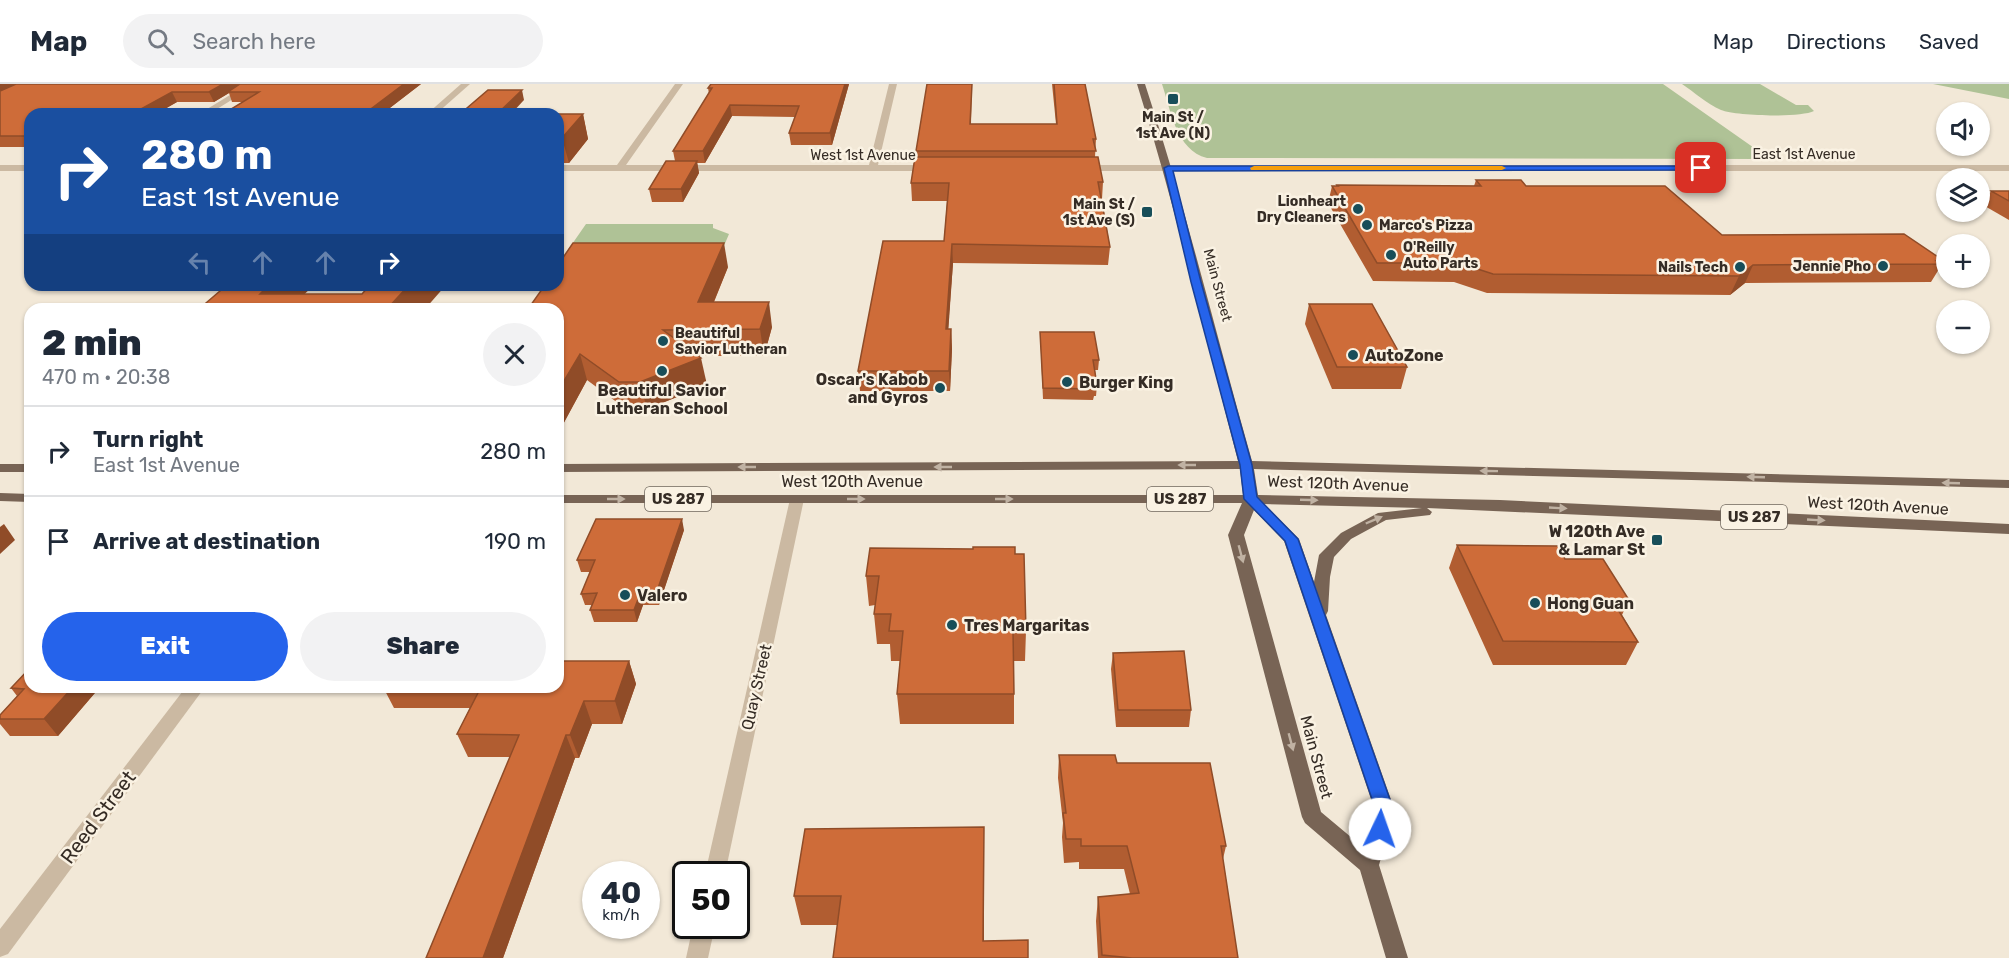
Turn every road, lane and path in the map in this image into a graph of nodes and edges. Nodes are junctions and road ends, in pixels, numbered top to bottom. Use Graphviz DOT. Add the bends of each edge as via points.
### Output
graph roads {
  1 [pos="253,84"];
  2 [pos="466,84"];
  3 [pos="680,84"];
  4 [pos="893,84"];
  5 [pos="1140,84"];
  6 [pos="213,108"];
  7 [pos="438,108"];
  8 [pos="0,168"];
  9 [pos="24,168"];
  10 [pos="564,168"];
  11 [pos="620,168"];
  12 [pos="873,168"];
  13 [pos="945,168"];
  14 [pos="1065,168"];
  15 [pos="1168,168"];
  16 [pos="2009,168"];
  17 [pos="1246,465"];
  18 [pos="0,468"];
  19 [pos="24,468"];
  20 [pos="564,468"];
  21 [pos="2009,484"];
  22 [pos="0,497"];
  23 [pos="24,498"];
  24 [pos="564,499"];
  25 [pos="797,499"];
  26 [pos="1251,499"];
  27 [pos="1500,505"];
  28 [pos="2009,529"];
  29 [pos="1319,617"];
  30 [pos="191,693"];
  31 [pos="718,861"];
  32 [pos="1369,865"];
  33 [pos="701,939"];
  34 [pos="2,940"];
  35 [pos="697,958"];
  36 [pos="1397,958"];
  1 -- 6 [label="street"];
  2 -- 7 [label="street"];
  3 -- 11 [label="street"];
  4 -- 12 [label="street"];
  5 -- 15 [label="main road, Main Street"];
  8 -- 9 [label="street"];
  10 -- 11 [label="street, West 1st Avenue"];
  11 -- 12 [label="street, West 1st Avenue"];
  12 -- 13 [label="street, West 1st Avenue"];
  14 -- 15 [label="street"];
  15 -- 16 [label="street, East 1st Avenue"];
  15 -- 17 [label="main road, Main Street"];
  17 -- 20 [label="main road, West 120th Avenue / US 287, one-way"];
  21 -- 17 [label="main road, West 120th Avenue / US 287, one-way"];
  17 -- 26 [label="main road, Main Street"];
  18 -- 19 [label="main road"];
  22 -- 23 [label="main road"];
  24 -- 25 [label="main road, West 120th Avenue / US 287, one-way"];
  25 -- 26 [label="main road, West 120th Avenue / US 287, one-way"];
  25 -- 31 [label="street, Quay Street"];
  26 -- 27 [label="main road, West 120th Avenue / US 287, one-way"];
  26 -- 29 [label="main road" via="1291,539"];
  26 -- 32 [label="main road, Main Street, one-way" via="1236,535 1312,817"];
  27 -- 28 [label="main road, West 120th Avenue / US 287, one-way"];
  29 -- 27 [label="main road, one-way" via="1327,555 1364,524 1383,516"];
  29 -- 32 [label="main road" via="1385,811"];
  30 -- 34 [label="street, Reed Street"];
  32 -- 36 [label="main road"];
  33 -- 35 [label="street"];
}
